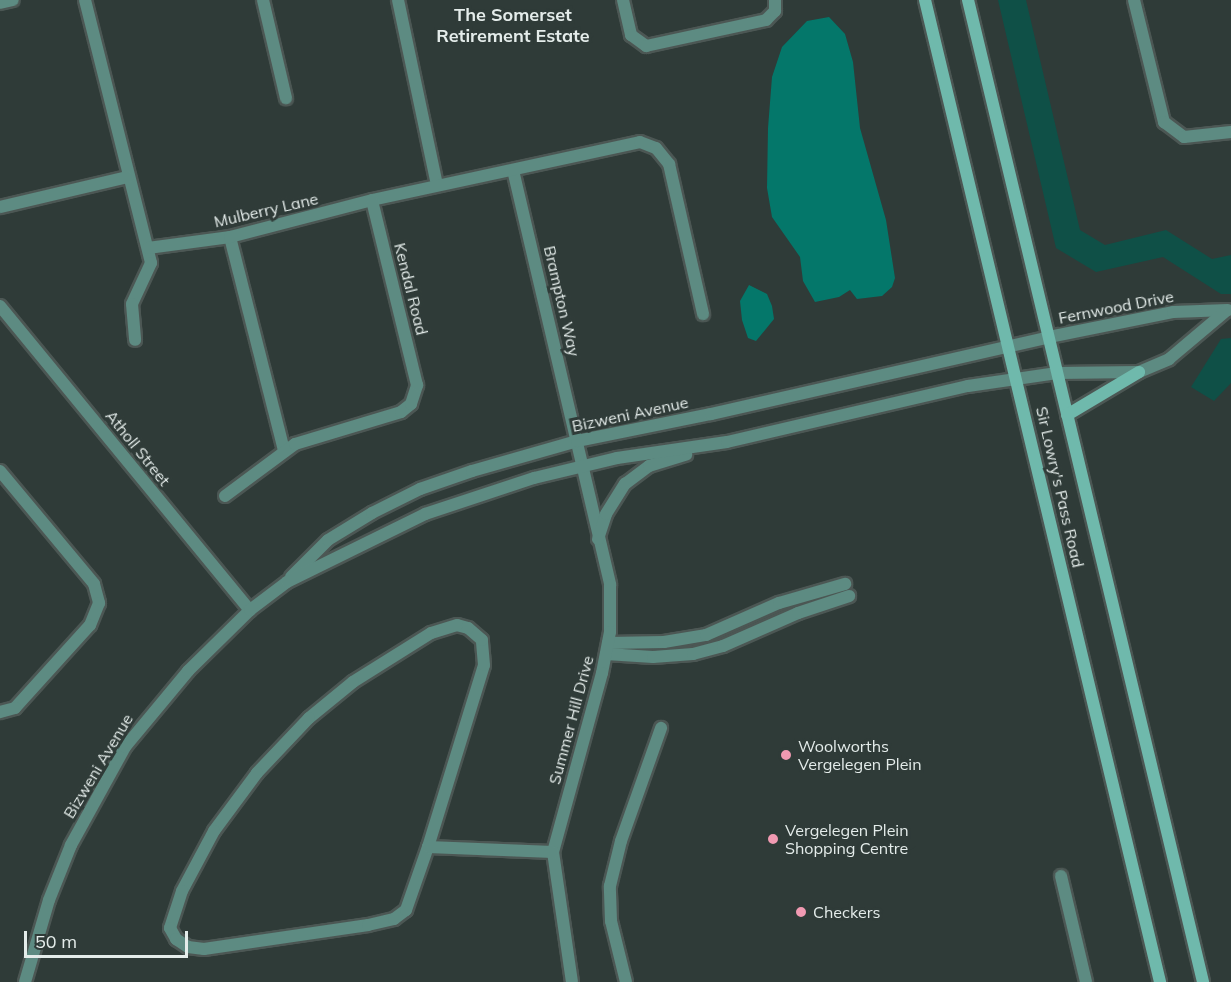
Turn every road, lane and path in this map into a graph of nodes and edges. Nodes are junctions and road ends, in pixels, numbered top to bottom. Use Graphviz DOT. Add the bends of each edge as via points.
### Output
graph roads {
  1 [pos="13,0"];
  2 [pos="85,0"];
  3 [pos="263,0"];
  4 [pos="398,0"];
  5 [pos="623,0"];
  6 [pos="775,0"];
  7 [pos="926,0"];
  8 [pos="968,0"];
  9 [pos="1134,0"];
  10 [pos="0,3"];
  11 [pos="286,98"];
  12 [pos="1231,132"];
  13 [pos="513,170"];
  14 [pos="128,177"];
  15 [pos="437,186"];
  16 [pos="372,200"];
  17 [pos="0,207"];
  18 [pos="230,237"];
  19 [pos="148,248"];
  20 [pos="0,306"];
  21 [pos="1229,310"];
  22 [pos="703,314"];
  23 [pos="1049,337"];
  24 [pos="135,340"];
  25 [pos="1009,346"];
  26 [pos="1138,372"];
  27 [pos="1057,373"];
  28 [pos="1017,378"];
  29 [pos="1067,415"];
  30 [pos="577,441"];
  31 [pos="727,442"];
  32 [pos="284,451"];
  33 [pos="584,466"];
  34 [pos="0,471"];
  35 [pos="225,496"];
  36 [pos="598,539"];
  37 [pos="287,582"];
  38 [pos="847,590"];
  39 [pos="250,610"];
  40 [pos="607,649"];
  41 [pos="0,712"];
  42 [pos="661,728"];
  43 [pos="428,847"];
  44 [pos="553,852"];
  45 [pos="1061,876"];
  46 [pos="25,982"];
  47 [pos="572,982"];
  48 [pos="626,982"];
  49 [pos="1086,982"];
  50 [pos="1160,982"];
  51 [pos="1203,982"];
  1 -- 10 [label="street"];
  2 -- 14 [label="street"];
  3 -- 11 [label="street"];
  4 -- 15 [label="street"];
  5 -- 6 [label="street" via="632,35 646,46 766,20 775,11"];
  7 -- 25 [label="main road, Sir Lowry's Pass Road"];
  8 -- 23 [label="main road, Sir Lowry's Pass Road"];
  9 -- 12 [label="street" via="1164,122 1184,137"];
  13 -- 15 [label="street, Mulberry Lane"];
  13 -- 22 [label="street, Mulberry Lane" via="640,142 656,148 669,164"];
  13 -- 30 [label="street, Brampton Way"];
  14 -- 17 [label="street"];
  14 -- 19 [label="street"];
  15 -- 16 [label="street, Mulberry Lane"];
  16 -- 18 [label="street, Mulberry Lane"];
  16 -- 32 [label="street, Kendal Road" via="417,385 411,404 401,412 295,444"];
  18 -- 19 [label="street, Mulberry Lane"];
  18 -- 32 [label="street"];
  19 -- 24 [label="street" via="150,266 132,304"];
  20 -- 39 [label="street, Atholl Street"];
  21 -- 23 [label="street, Fernwood Drive" via="1173,312"];
  21 -- 26 [label="street, Fernwood Drive" via="1169,359"];
  23 -- 25 [label="street, Fernwood Drive"];
  23 -- 27 [label="main road, Sir Lowry's Pass Road"];
  25 -- 28 [label="main road, Sir Lowry's Pass Road"];
  25 -- 30 [label="street, Bizweni Avenue"];
  26 -- 27 [label="street, Fernwood Drive"];
  26 -- 29 [label="main road"];
  27 -- 28 [label="street, Fernwood Drive"];
  27 -- 29 [label="main road, Sir Lowry's Pass Road"];
  28 -- 31 [label="street, Bizweni Avenue"];
  28 -- 50 [label="main road, Sir Lowry's Pass Road"];
  29 -- 51 [label="main road, Sir Lowry's Pass Road"];
  30 -- 33 [label="street, Brampton Way"];
  30 -- 37 [label="street, Bizweni Avenue" via="420,489 328,540"];
  31 -- 33 [label="street, Bizweni Avenue"];
  31 -- 36 [label="street" via="649,466 636,474 611,506"];
  32 -- 35 [label="street"];
  33 -- 36 [label="street, Summer Hill Drive"];
  33 -- 37 [label="street, Bizweni Avenue" via="483,493 425,514"];
  34 -- 41 [label="street" via="94,584 99,603 90,625 15,708"];
  36 -- 40 [label="street, Summer Hill Drive" via="610,585"];
  37 -- 39 [label="street, Bizweni Avenue"];
  38 -- 40 [label="street" via="723,646 693,654 660,657"];
  39 -- 46 [label="street, Bizweni Avenue" via="156,706 125,747 70,845"];
  40 -- 44 [label="street, Summer Hill Drive"];
  42 -- 48 [label="street" via="621,841 610,886 611,921"];
  43 -- 43 [label="street" via="406,910 394,919 204,949 188,947 176,939 170,928 182,891 214,831 272,757 309,718 353,682 431,633 457,625 468,628 482,640 484,665"];
  43 -- 44 [label="street"];
  44 -- 47 [label="street, Summer Hill Drive"];
  45 -- 49 [label="street"];
}
